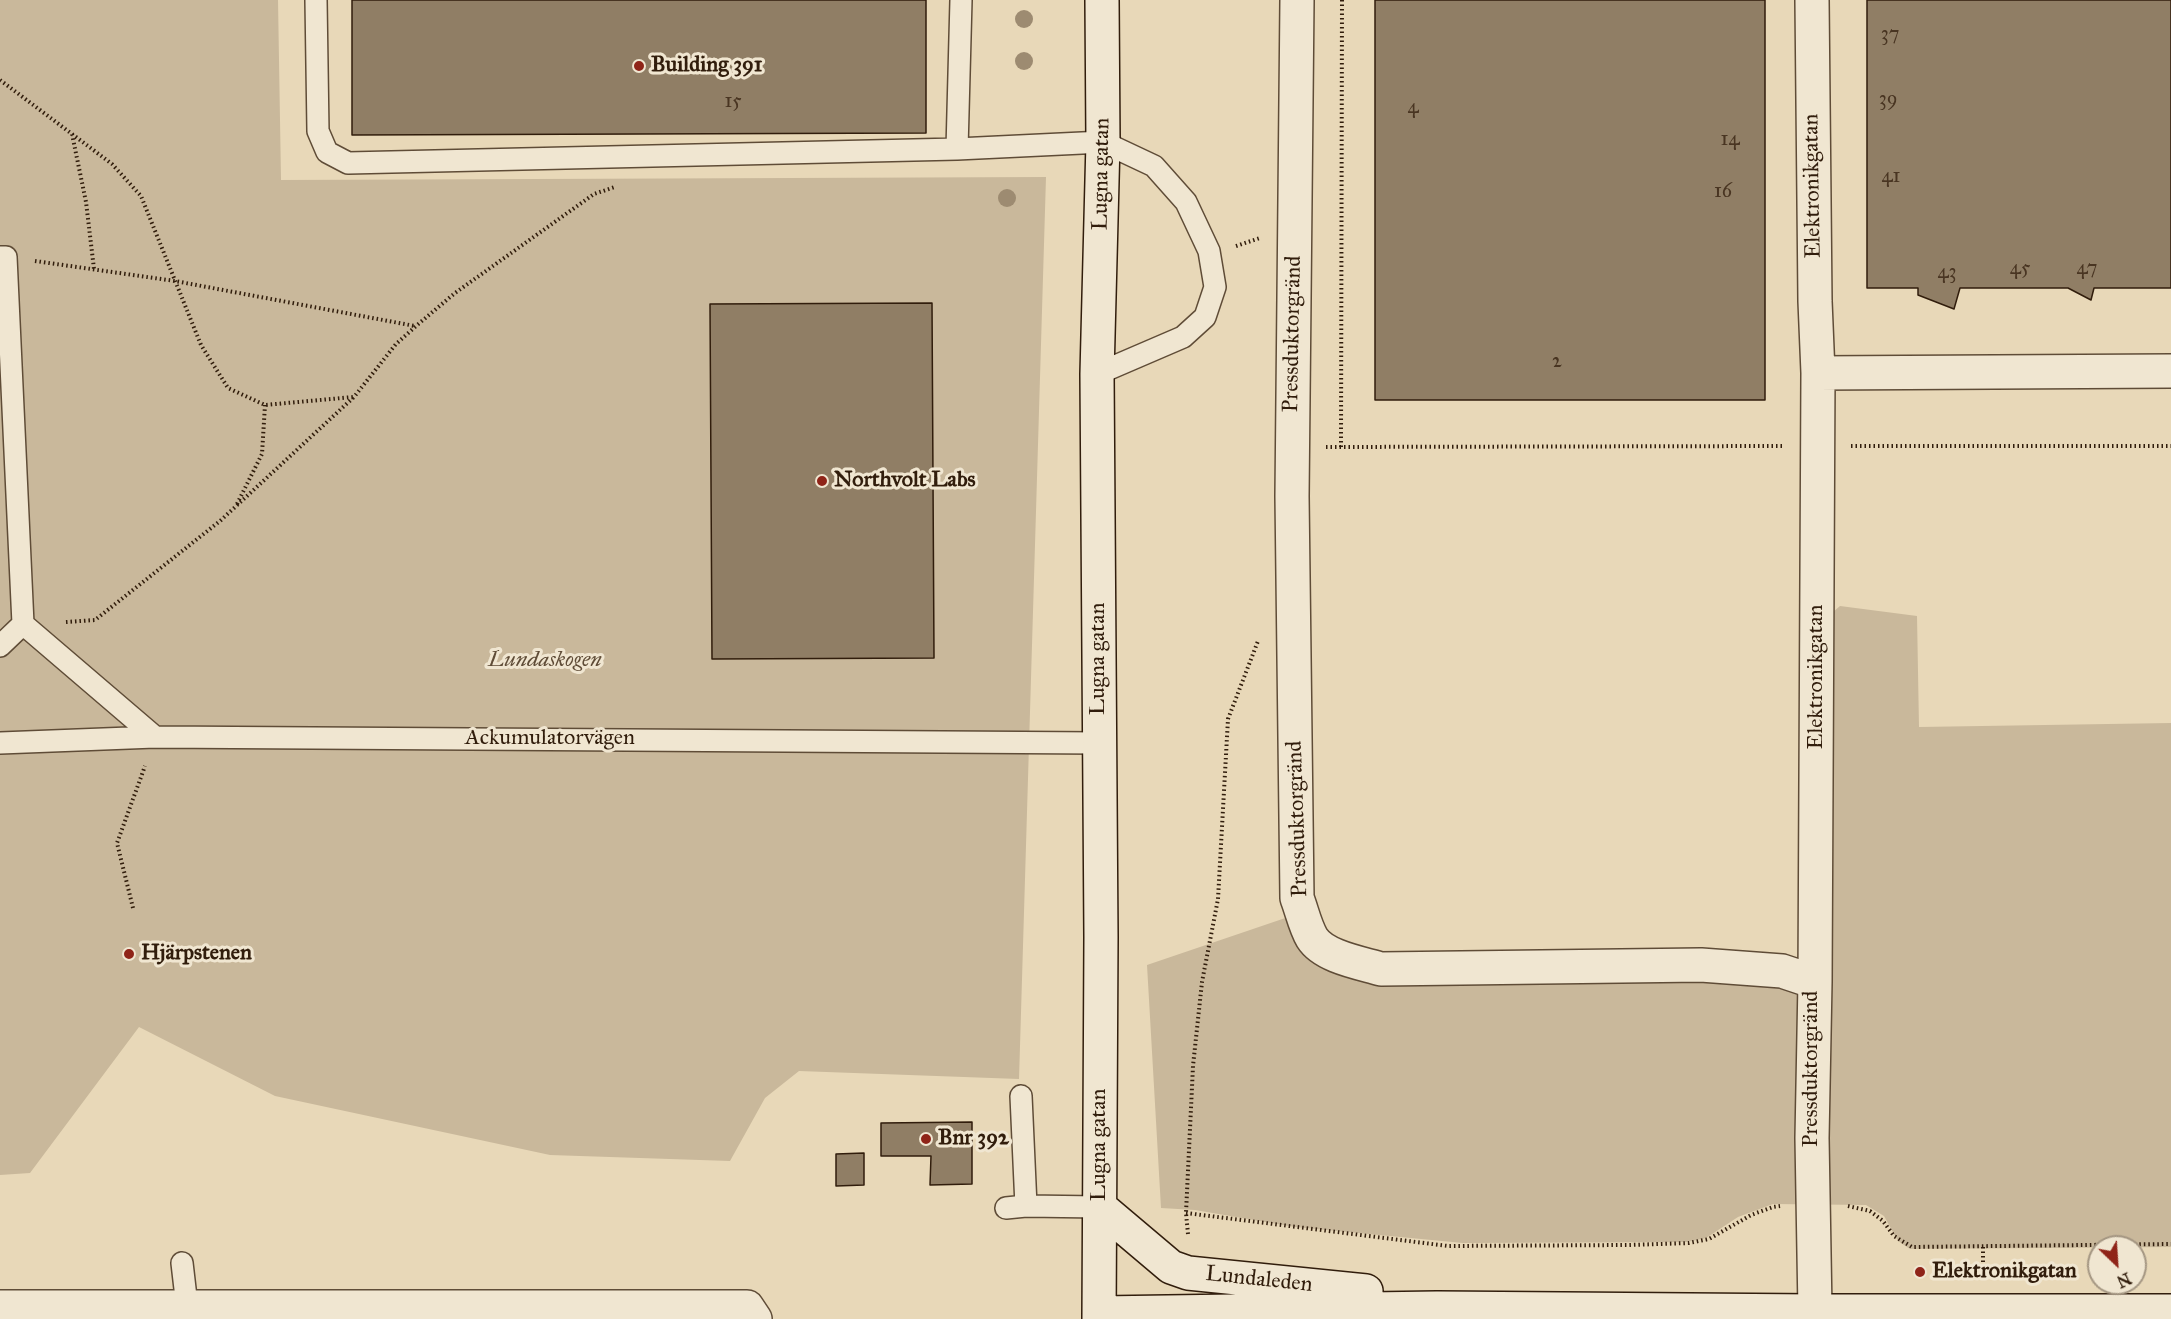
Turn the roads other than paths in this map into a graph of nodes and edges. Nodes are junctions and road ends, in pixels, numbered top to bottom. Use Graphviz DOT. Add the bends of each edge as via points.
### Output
graph roads {
  1 [pos="316,0"];
  2 [pos="961,0"];
  3 [pos="1102,0"];
  4 [pos="1297,0"];
  5 [pos="1812,0"];
  6 [pos="1103,142"];
  7 [pos="957,149"];
  8 [pos="3,257"];
  9 [pos="2171,371"];
  10 [pos="1818,373"];
  11 [pos="1097,374"];
  12 [pos="23,624"];
  13 [pos="0,646"];
  14 [pos="155,737"];
  15 [pos="0,743"];
  16 [pos="1100,743"];
  17 [pos="1815,982"];
  18 [pos="1021,1096"];
  19 [pos="1100,1207"];
  20 [pos="182,1263"];
  21 [pos="187,1306"];
  22 [pos="0,1307"];
  23 [pos="1437,1308"];
  24 [pos="1815,1311"];
  25 [pos="2171,1311"];
  26 [pos="1105,1317"];
  27 [pos="755,1319"];
  28 [pos="1406,1319"];
  1 -- 7 [label="lane" via="318,131 327,152 348,163"];
  2 -- 7 [label="lane"];
  3 -- 6 [label="street, Lugna gatan"];
  4 -- 17 [label="street, Pressduktorgränd" via="1292,486 1297,898 1312,938 1338,957 1381,969 1701,965 1782,971"];
  5 -- 10 [label="street, Elektronikgatan"];
  6 -- 7 [label="lane"];
  6 -- 11 [label="street, Lugna gatan"];
  6 -- 11 [label="lane" via="1154,166 1186,202 1209,251 1215,287 1204,317 1183,337"];
  8 -- 12 [label="lane"];
  9 -- 10 [label="street"];
  10 -- 17 [label="street, Elektronikgatan"];
  11 -- 16 [label="street, Lugna gatan"];
  12 -- 13 [label="lane"];
  12 -- 14 [label="lane"];
  14 -- 15 [label="lane, Ackumulatorvägen"];
  14 -- 16 [label="lane, Ackumulatorvägen"];
  16 -- 19 [label="street, Lugna gatan"];
  17 -- 24 [label="street, Pressduktorgränd"];
  18 -- 19 [label="lane" via="1016,1207"];
  19 -- 23 [label="street, Lundaleden" via="1171,1267 1188,1273 1404,1295"];
  19 -- 26 [label="street, Lugna gatan"];
  20 -- 21 [label="lane"];
  21 -- 22 [label="street"];
  21 -- 27 [label="street" via="747,1308"];
  23 -- 24 [label="street, Lundaleden"];
  23 -- 26 [label="street, Lundaleden"];
  23 -- 28 [label="street, Lundaleden"];
  24 -- 25 [label="street, Lundaleden"];
}
